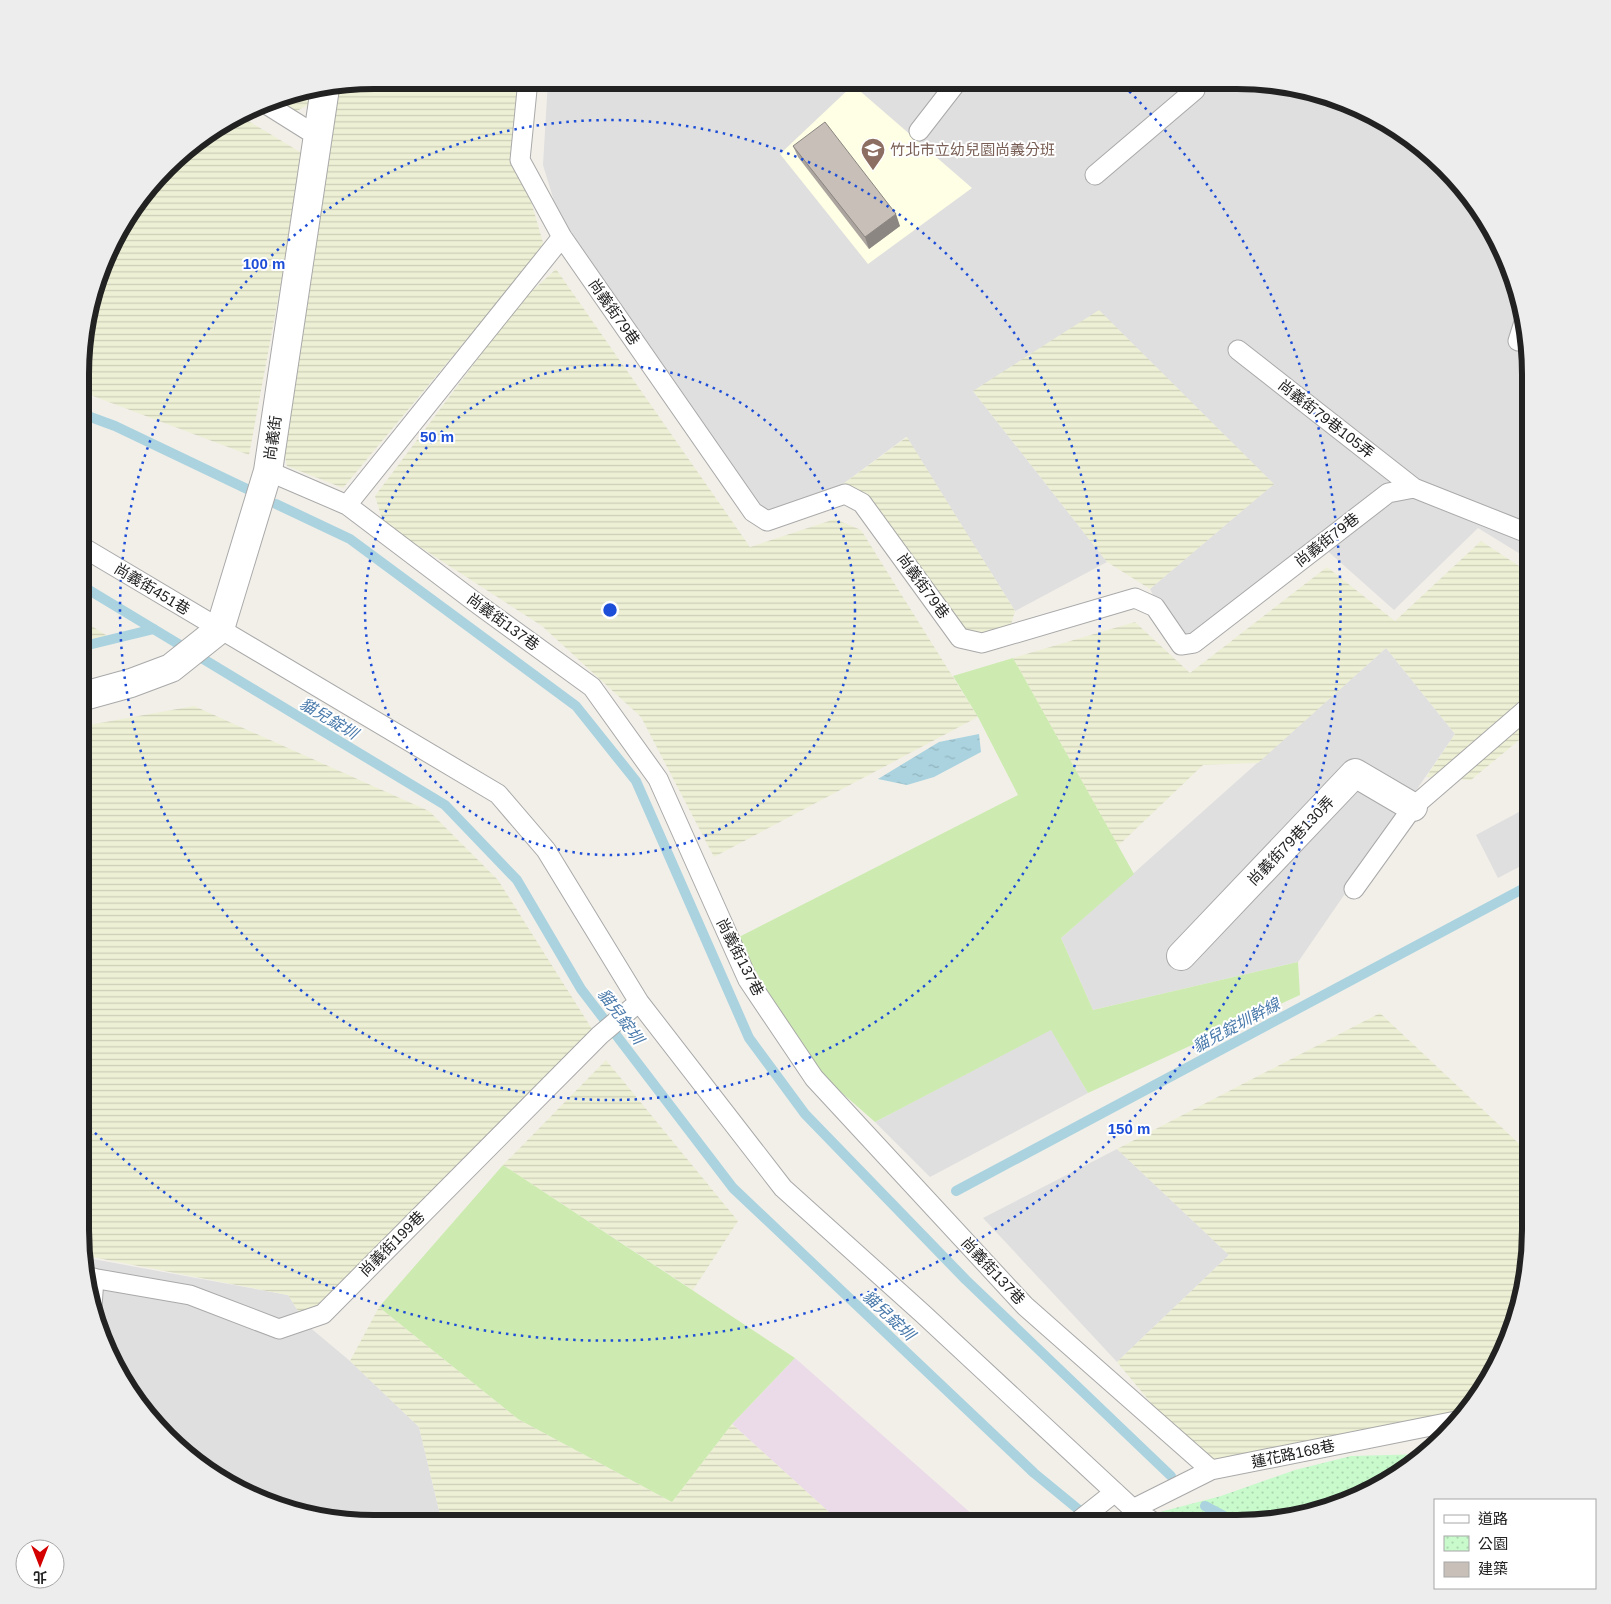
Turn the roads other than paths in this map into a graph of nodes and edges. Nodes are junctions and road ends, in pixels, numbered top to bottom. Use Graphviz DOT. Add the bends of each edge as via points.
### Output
graph roads {
  1 [pos="527,89"];
  2 [pos="952,89"];
  3 [pos="1194,89"];
  4 [pos="324,93"];
  5 [pos="272,108"];
  6 [pos="919,131"];
  7 [pos="317,136"];
  8 [pos="1095,175"];
  9 [pos="562,236"];
  10 [pos="1520,335"];
  11 [pos="1518,341"];
  12 [pos="1238,350"];
  13 [pos="268,471"];
  14 [pos="1414,488"];
  15 [pos="347,505"];
  16 [pos="1522,531"];
  17 [pos="89,551"];
  18 [pos="220,629"];
  19 [pos="89,695"];
  20 [pos="1522,713"];
  21 [pos="1413,807"];
  22 [pos="1354,889"];
  23 [pos="1181,956"];
  24 [pos="639,1002"];
  25 [pos="93,1278"];
  26 [pos="1447,1423"];
  27 [pos="1211,1470"];
  28 [pos="1115,1492"];
  29 [pos="1133,1509"];
  30 [pos="1086,1515"];
  31 [pos="1142,1515"];
  1 -- 9 [label="lane, 尚義街79巷" via="520,160"];
  2 -- 6 [label="lane"];
  3 -- 8 [label="lane"];
  4 -- 7 [label="street, 尚義街"];
  5 -- 7 [label="lane"];
  7 -- 13 [label="street, 尚義街"];
  9 -- 14 [label="lane, 尚義街79巷" via="753,512 768,521 845,494 862,503 960,638 982,643 1135,598 1155,607 1181,645 1194,643 1388,492"];
  9 -- 15 [label="lane"];
  10 -- 11 [label="lane"];
  12 -- 14 [label="lane, 尚義街79巷105弄"];
  13 -- 15 [label="lane, 尚義街137巷"];
  13 -- 18 [label="street, 尚義街"];
  14 -- 16 [label="lane"];
  15 -- 27 [label="lane, 尚義街137巷" via="592,687 658,779 748,980 814,1078 1025,1306"];
  17 -- 18 [label="lane, 尚義街451巷"];
  18 -- 19 [label="street" via="171,668"];
  18 -- 24 [label="lane" via="498,794 546,850"];
  20 -- 21 [label="lane"];
  21 -- 22 [label="lane"];
  21 -- 23 [label="street, 尚義街79巷130弄" via="1355,774"];
  24 -- 25 [label="lane, 尚義街199巷" via="600,1035 323,1314 279,1329 190,1295"];
  24 -- 28 [label="lane" via="783,1188"];
  26 -- 27 [label="lane, 蓮花路168巷"];
  27 -- 29 [label="lane, 蓮花路168巷"];
  28 -- 29 [label="lane"];
  28 -- 30 [label="lane"];
  29 -- 31 [label="lane"];
}
